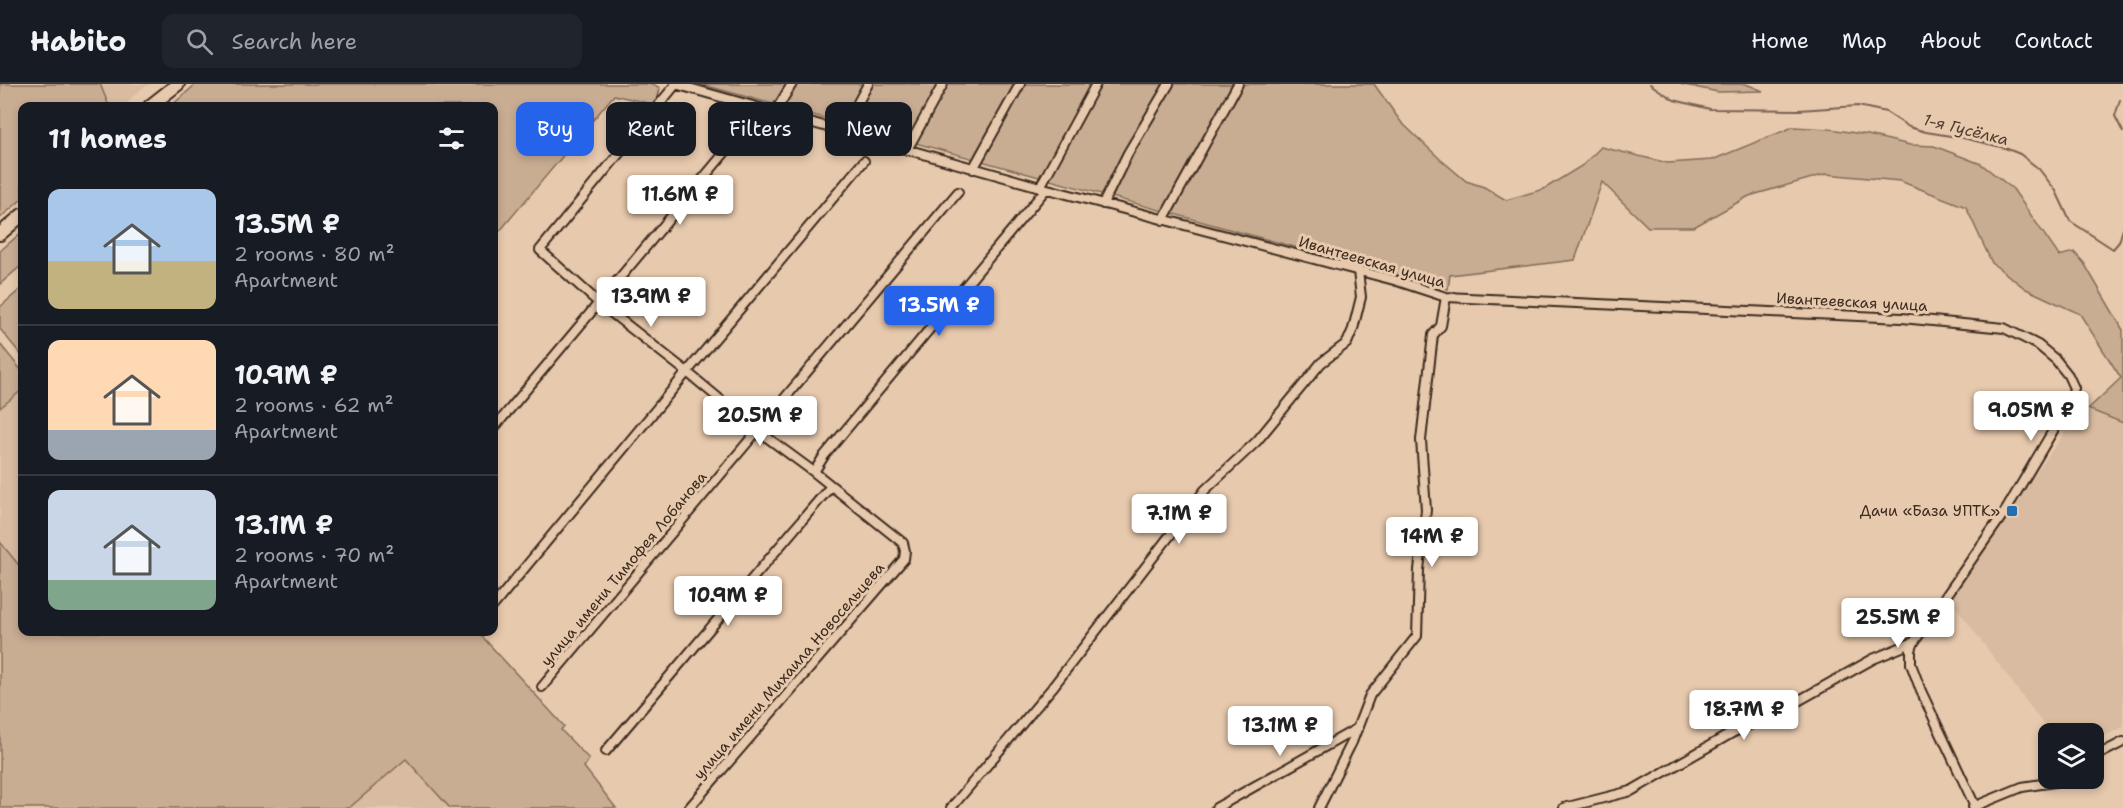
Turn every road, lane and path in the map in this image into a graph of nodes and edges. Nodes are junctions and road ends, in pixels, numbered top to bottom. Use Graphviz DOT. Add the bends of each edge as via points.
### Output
graph roads {
  1 [pos="178,84"];
  2 [pos="675,84"];
  3 [pos="792,84"];
  4 [pos="868,84"];
  5 [pos="943,84"];
  6 [pos="1020,84"];
  7 [pos="1096,84"];
  8 [pos="1169,84"];
  9 [pos="1238,84"];
  10 [pos="155,102"];
  11 [pos="739,102"];
  12 [pos="781,102"];
  13 [pos="858,102"];
  14 [pos="912,141"];
  15 [pos="912,151"];
  16 [pos="722,156"];
  17 [pos="864,161"];
  18 [pos="973,169"];
  19 [pos="1043,188"];
  20 [pos="958,192"];
  21 [pos="1103,204"];
  22 [pos="18,218"];
  23 [pos="1163,220"];
  24 [pos="0,234"];
  25 [pos="1358,271"];
  26 [pos="1446,297"];
  27 [pos="599,303"];
  28 [pos="687,372"];
  29 [pos="498,423"];
  30 [pos="757,430"];
  31 [pos="814,472"];
  32 [pos="831,486"];
  33 [pos="498,600"];
  34 [pos="1914,642"];
  35 [pos="542,687"];
  36 [pos="1358,728"];
  37 [pos="2123,742"];
  38 [pos="606,752"];
  39 [pos="2104,752"];
  40 [pos="2038,785"];
  41 [pos="1974,807"];
  42 [pos="689,808"];
  43 [pos="951,808"];
  44 [pos="1216,808"];
  45 [pos="1319,808"];
  46 [pos="1564,808"];
  1 -- 10 [label="main road"];
  2 -- 11 [label="street, Ивантеевская улица"];
  2 -- 27 [label="street" via="540,250"];
  3 -- 12 [label="street"];
  4 -- 13 [label="street"];
  5 -- 14 [label="street"];
  6 -- 18 [label="street"];
  7 -- 19 [label="street"];
  8 -- 21 [label="street"];
  9 -- 23 [label="street"];
  15 -- 18 [label="street, Ивантеевская улица"];
  16 -- 27 [label="street"];
  17 -- 28 [label="street"];
  18 -- 19 [label="street, Ивантеевская улица"];
  19 -- 21 [label="street, Ивантеевская улица"];
  19 -- 31 [label="street"];
  20 -- 30 [label="street, улица имени Тимофея Лобанова"];
  21 -- 23 [label="street, Ивантеевская улица"];
  22 -- 24 [label="main road"];
  23 -- 25 [label="street, Ивантеевская улица"];
  25 -- 26 [label="street, Ивантеевская улица"];
  25 -- 43 [label="street" via="1361,297 1347,342 1321,363 1257,441 1205,490 1052,688"];
  26 -- 34 [label="street, Ивантеевская улица" via="1902,318 2004,328 2038,345 2068,375 2074,388 2070,402 2006,510"];
  26 -- 36 [label="street" via="1441,326 1433,335 1421,441 1426,510 1417,636 1370,695"];
  27 -- 28 [label="street"];
  27 -- 29 [label="street"];
  28 -- 30 [label="street"];
  28 -- 33 [label="street"];
  30 -- 31 [label="street"];
  30 -- 35 [label="street, улица имени Тимофея Лобанова"];
  31 -- 32 [label="street"];
  32 -- 38 [label="street"];
  32 -- 42 [label="street, улица имени Михаила Новосельцева" via="903,543 904,559"];
  34 -- 41 [label="street" via="1911,664"];
  34 -- 46 [label="street" via="1873,659 1732,733 1631,791"];
  36 -- 44 [label="street"];
  36 -- 45 [label="street"];
  37 -- 39 [label="street"];
  40 -- 41 [label="street" via="2022,787"];
}
